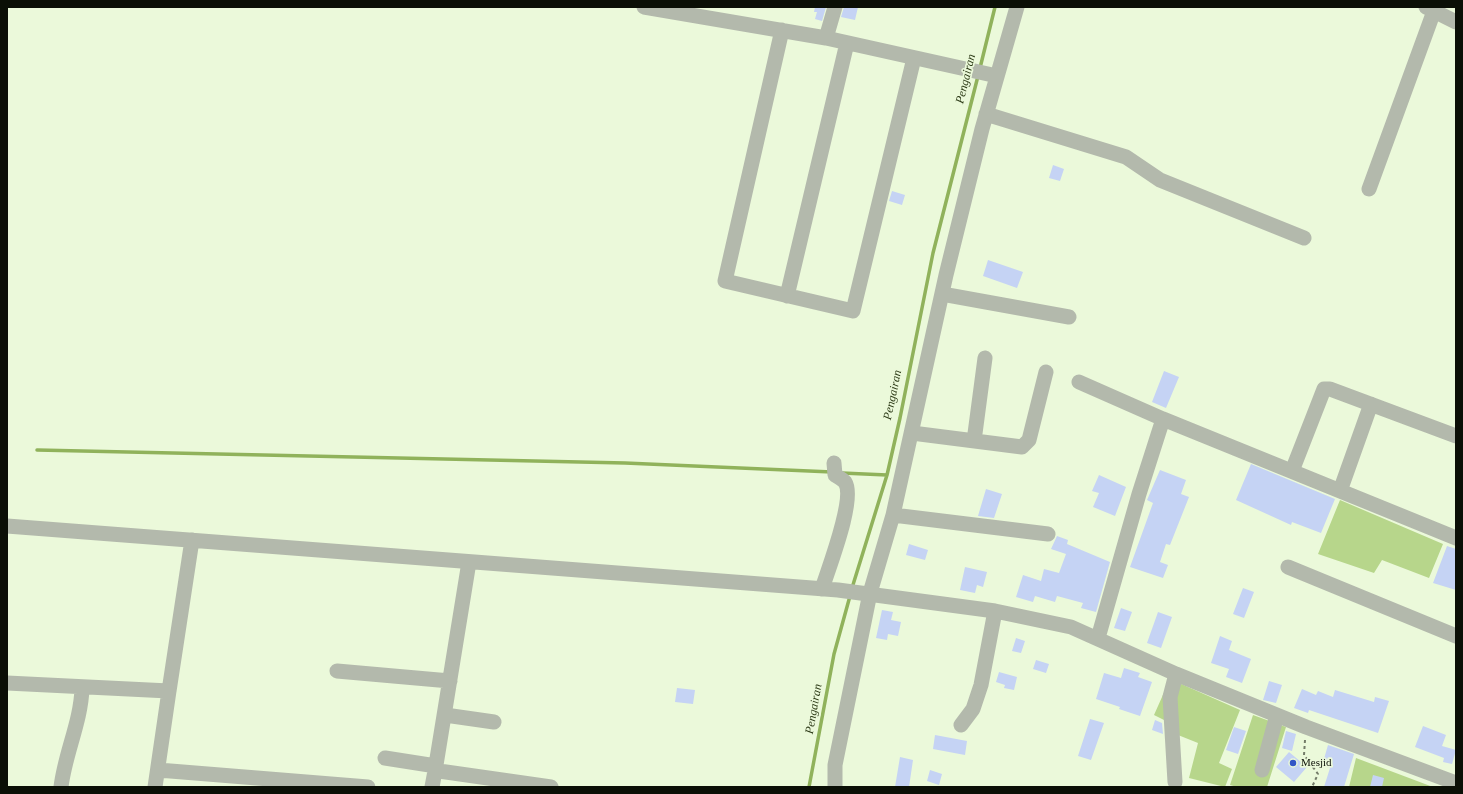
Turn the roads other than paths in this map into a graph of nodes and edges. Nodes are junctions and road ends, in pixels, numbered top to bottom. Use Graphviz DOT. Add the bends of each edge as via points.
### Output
graph roads {
  1 [pos="644,7"];
  2 [pos="834,7"];
  3 [pos="1017,7"];
  4 [pos="1429,9"];
  5 [pos="1456,22"];
  6 [pos="782,30"];
  7 [pos="826,38"];
  8 [pos="847,43"];
  9 [pos="914,58"];
  10 [pos="997,76"];
  11 [pos="986,114"];
  12 [pos="1369,188"];
  13 [pos="1304,238"];
  14 [pos="942,294"];
  15 [pos="787,296"];
  16 [pos="1069,317"];
  17 [pos="985,358"];
  18 [pos="1046,372"];
  19 [pos="1079,382"];
  20 [pos="1371,404"];
  21 [pos="1163,419"];
  22 [pos="912,433"];
  23 [pos="1456,436"];
  24 [pos="974,441"];
  25 [pos="834,469"];
  26 [pos="1292,472"];
  27 [pos="1340,491"];
  28 [pos="893,515"];
  29 [pos="7,526"];
  30 [pos="1048,534"];
  31 [pos="1456,538"];
  32 [pos="192,540"];
  33 [pos="469,562"];
  34 [pos="1288,567"];
  35 [pos="822,589"];
  36 [pos="866,593"];
  37 [pos="995,611"];
  38 [pos="1456,636"];
  39 [pos="1098,638"];
  40 [pos="337,671"];
  41 [pos="1176,674"];
  42 [pos="450,681"];
  43 [pos="7,683"];
  44 [pos="82,688"];
  45 [pos="169,691"];
  46 [pos="444,715"];
  47 [pos="1277,715"];
  48 [pos="494,722"];
  49 [pos="961,724"];
  50 [pos="385,758"];
  51 [pos="436,768"];
  52 [pos="158,770"];
  53 [pos="1262,770"];
  54 [pos="1175,782"];
  55 [pos="1456,783"];
  56 [pos="61,787"];
  57 [pos="156,787"];
  58 [pos="368,787"];
  59 [pos="432,787"];
  60 [pos="551,787"];
  61 [pos="835,787"];
  1 -- 6 [label="street"];
  2 -- 7 [label="street"];
  3 -- 10 [label="street"];
  4 -- 5 [label="street"];
  4 -- 12 [label="street"];
  6 -- 7 [label="street"];
  6 -- 15 [label="street" via="724,281"];
  7 -- 8 [label="street"];
  8 -- 9 [label="street"];
  8 -- 15 [label="street"];
  9 -- 10 [label="street"];
  9 -- 15 [label="street" via="853,311"];
  10 -- 11 [label="street"];
  11 -- 13 [label="street" via="1126,157 1160,180"];
  11 -- 14 [label="street"];
  14 -- 16 [label="street"];
  14 -- 22 [label="street"];
  17 -- 24 [label="street"];
  18 -- 24 [label="street" via="1029,440 1025,445 1017,447"];
  19 -- 21 [label="street"];
  20 -- 23 [label="street"];
  20 -- 26 [label="street" via="1324,389"];
  20 -- 27 [label="street"];
  21 -- 26 [label="street"];
  21 -- 39 [label="street"];
  22 -- 24 [label="street"];
  22 -- 28 [label="street"];
  25 -- 35 [label="street" via="847,488 847,512"];
  26 -- 27 [label="street"];
  27 -- 31 [label="street"];
  28 -- 30 [label="street"];
  28 -- 36 [label="street"];
  29 -- 32 [label="street"];
  32 -- 33 [label="street"];
  32 -- 45 [label="street"];
  33 -- 35 [label="street"];
  33 -- 42 [label="street"];
  34 -- 38 [label="street"];
  35 -- 36 [label="street"];
  36 -- 37 [label="street"];
  36 -- 61 [label="street" via="835,766"];
  37 -- 39 [label="street" via="1070,627"];
  37 -- 49 [label="street" via="981,685 973,709"];
  39 -- 41 [label="street"];
  40 -- 42 [label="street"];
  41 -- 47 [label="street"];
  41 -- 54 [label="street" via="1171,689 1170,709"];
  42 -- 46 [label="street"];
  43 -- 44 [label="street"];
  44 -- 45 [label="street"];
  44 -- 56 [label="street" via="82,704 66,756"];
  45 -- 52 [label="street"];
  46 -- 48 [label="street"];
  46 -- 51 [label="street"];
  47 -- 53 [label="street"];
  47 -- 55 [label="street"];
  50 -- 51 [label="street"];
  51 -- 59 [label="street"];
  51 -- 60 [label="street"];
  52 -- 57 [label="street"];
  52 -- 58 [label="street"];
}
